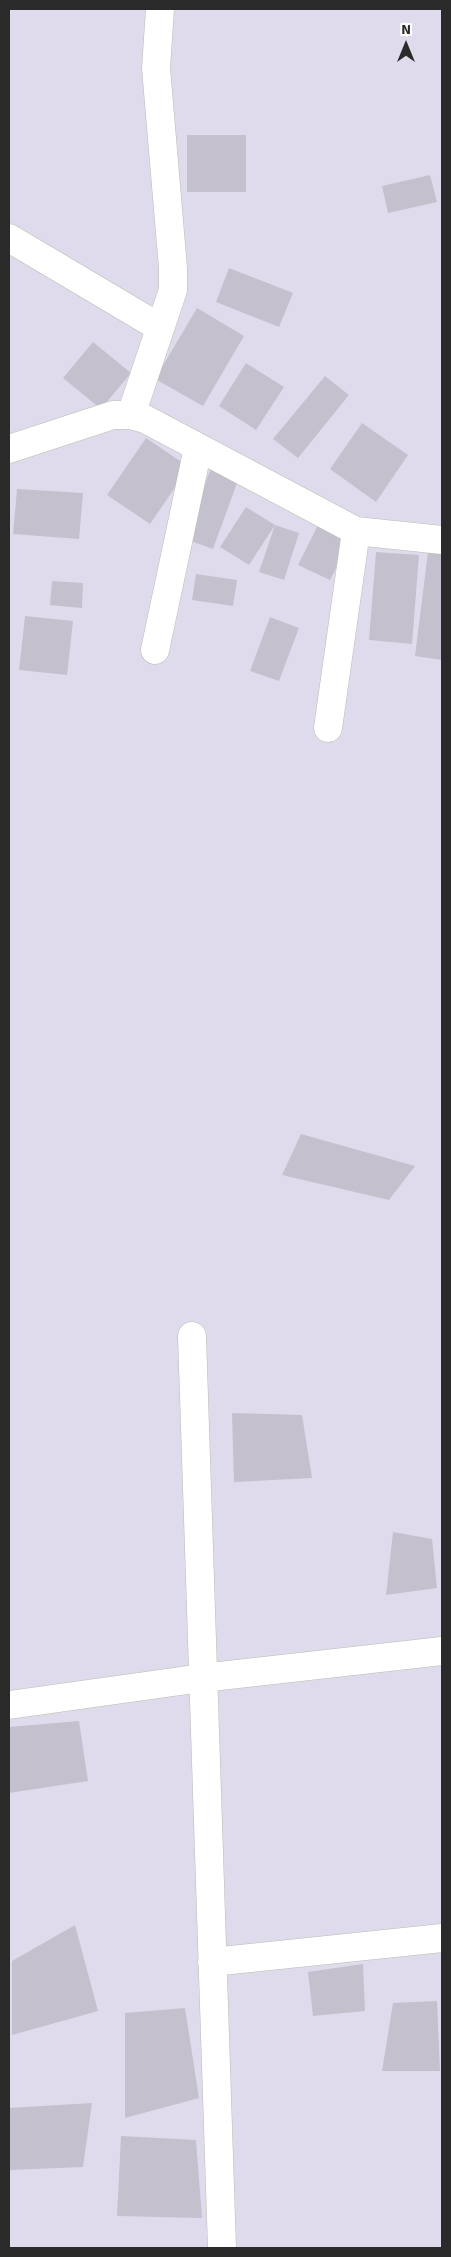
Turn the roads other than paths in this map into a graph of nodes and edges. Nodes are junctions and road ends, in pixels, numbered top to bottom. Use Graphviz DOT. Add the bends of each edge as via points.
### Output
graph roads {
  1 [pos="160,9"];
  2 [pos="9,238"];
  3 [pos="159,327"];
  4 [pos="131,415"];
  5 [pos="198,448"];
  6 [pos="9,449"];
  7 [pos="356,531"];
  8 [pos="442,540"];
  9 [pos="155,650"];
  10 [pos="328,728"];
  11 [pos="192,1336"];
  12 [pos="442,1651"];
  13 [pos="202,1678"];
  14 [pos="9,1705"];
  15 [pos="442,1938"];
  16 [pos="212,1962"];
  17 [pos="222,2248"];
  1 -- 3 [label="street" via="156,68 173,290"];
  2 -- 3 [label="street"];
  3 -- 4 [label="street"];
  4 -- 5 [label="street" via="145,419"];
  4 -- 6 [label="street" via="113,415"];
  5 -- 7 [label="street"];
  5 -- 9 [label="street"];
  7 -- 8 [label="street"];
  7 -- 10 [label="street"];
  11 -- 13 [label="street"];
  12 -- 13 [label="street"];
  13 -- 14 [label="street"];
  13 -- 16 [label="street"];
  15 -- 16 [label="street"];
  16 -- 17 [label="street"];
}
